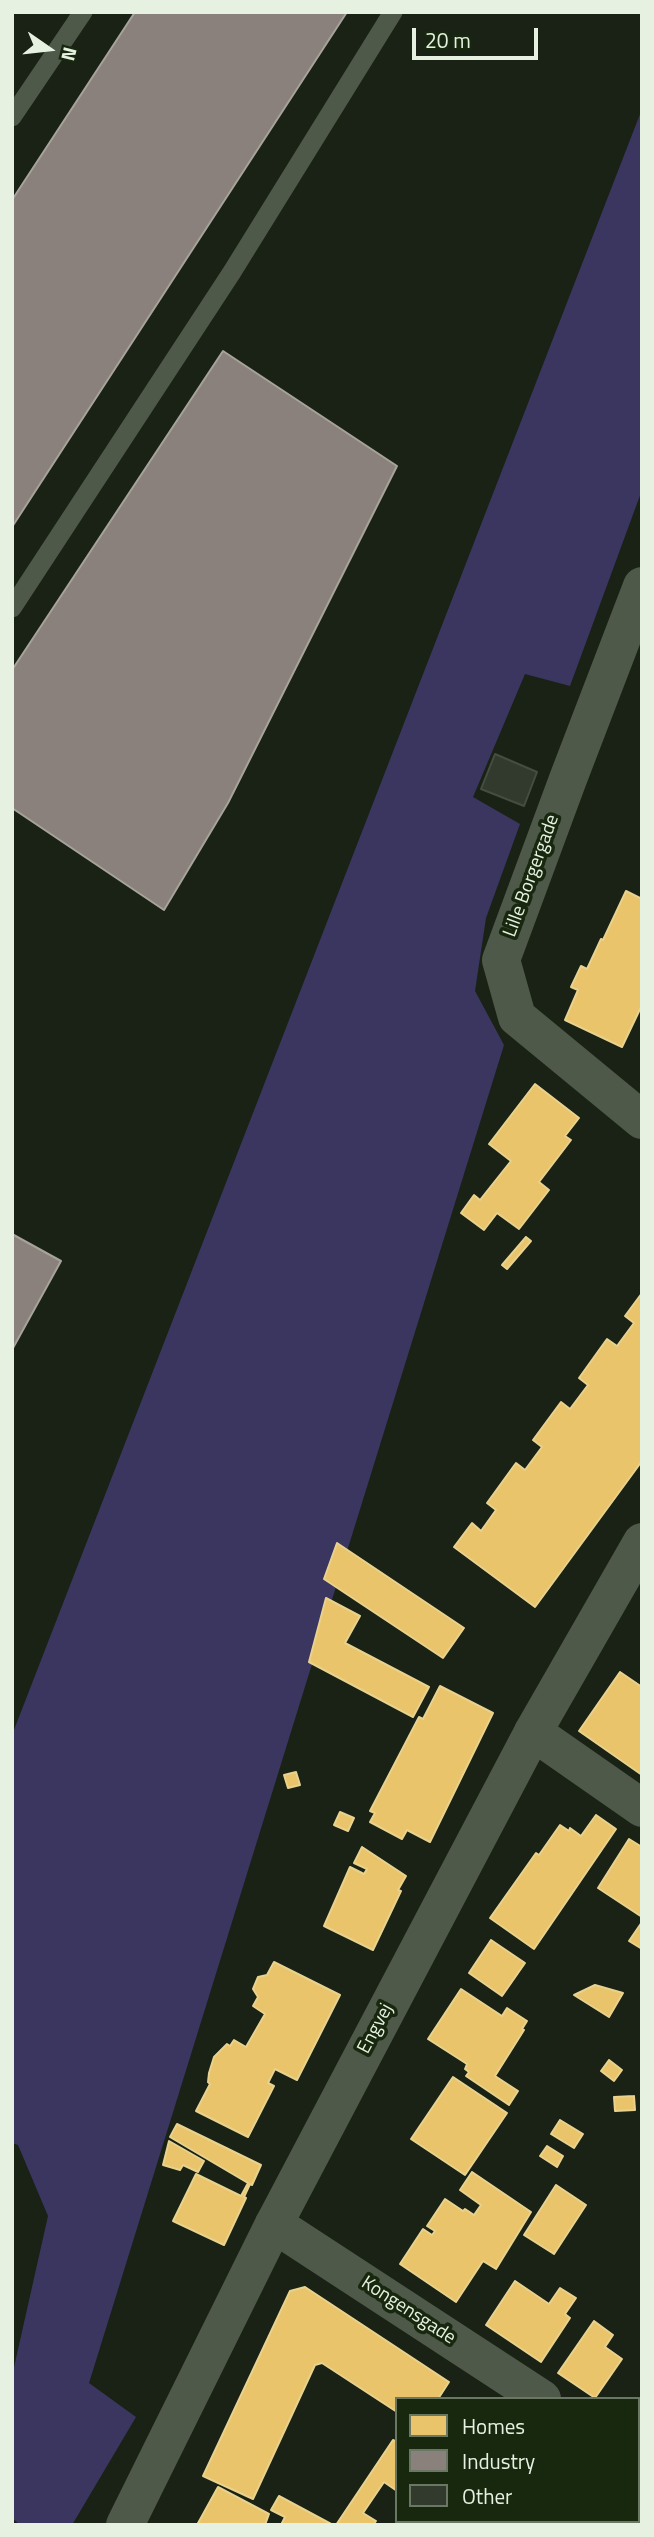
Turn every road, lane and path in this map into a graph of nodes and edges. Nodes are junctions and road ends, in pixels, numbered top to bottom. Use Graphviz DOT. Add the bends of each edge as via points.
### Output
graph roads {
  1 [pos="83,12"];
  2 [pos="393,12"];
  3 [pos="12,117"];
  4 [pos="642,586"];
  5 [pos="12,608"];
  6 [pos="642,1120"];
  7 [pos="642,1542"];
  8 [pos="533,1732"];
  9 [pos="642,1808"];
  10 [pos="274,2224"];
  11 [pos="539,2397"];
  12 [pos="125,2525"];
  1 -- 3 [label="lane"];
  2 -- 5 [label="lane" via="232,272"];
  4 -- 6 [label="street, Lille Borgergade" via="501,960 517,1017"];
  7 -- 8 [label="street, Engvej"];
  8 -- 9 [label="street"];
  8 -- 10 [label="street, Engvej"];
  10 -- 11 [label="street, Kongensgade"];
  10 -- 12 [label="street, Engvej"];
}
